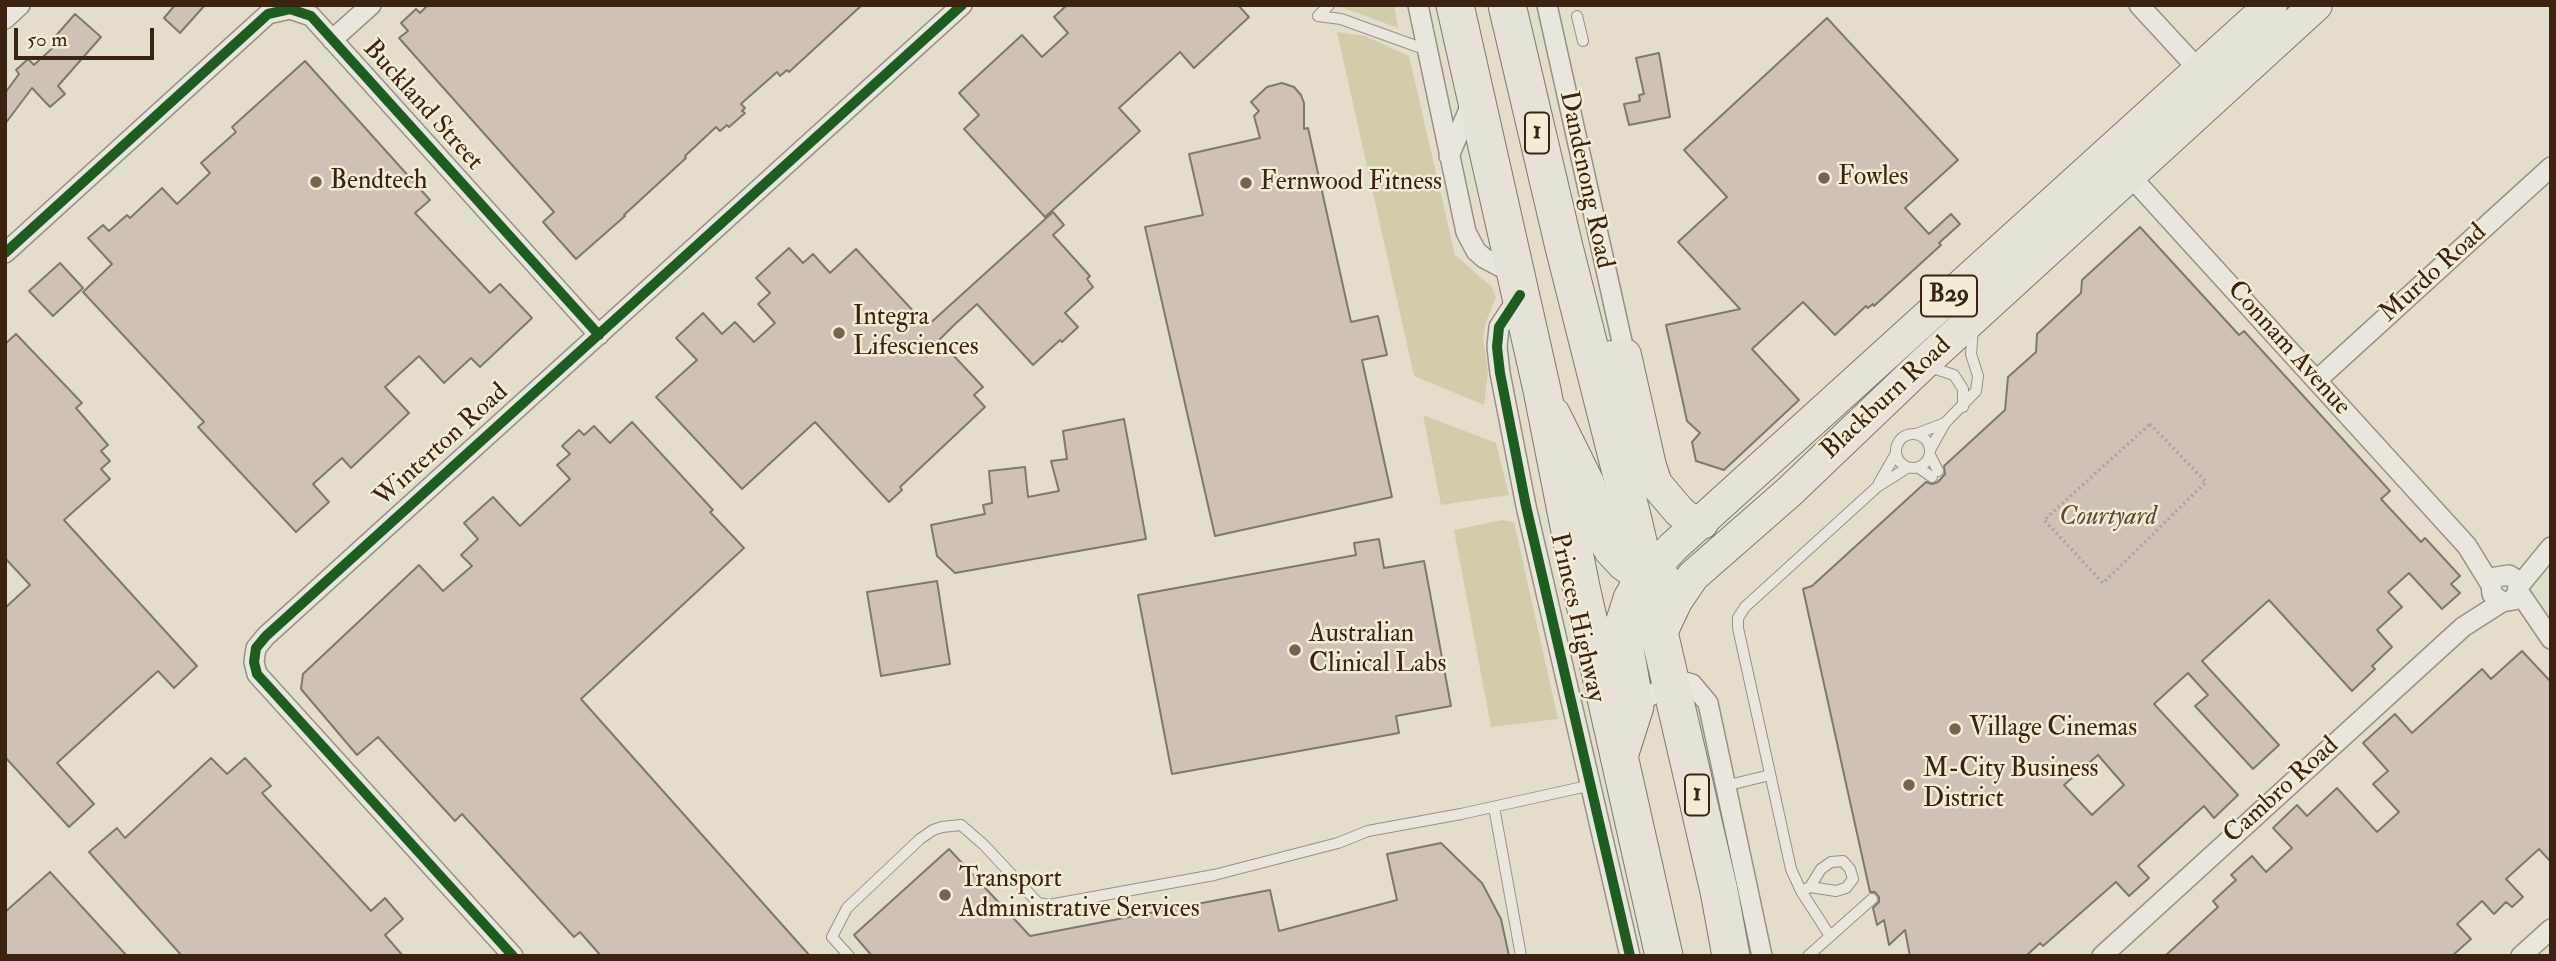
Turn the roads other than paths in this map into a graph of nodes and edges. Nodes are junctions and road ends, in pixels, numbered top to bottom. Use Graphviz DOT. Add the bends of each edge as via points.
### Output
graph roads {
  1 [pos="20,5"];
  2 [pos="370,5"];
  3 [pos="962,5"];
  4 [pos="1329,5"];
  5 [pos="1418,5"];
  6 [pos="1455,5"];
  7 [pos="1507,5"];
  8 [pos="1547,5"];
  9 [pos="2139,5"];
  10 [pos="2271,5"];
  11 [pos="2316,5"];
  12 [pos="1577,16"];
  13 [pos="5,19"];
  14 [pos="332,40"];
  15 [pos="1583,41"];
  16 [pos="1428,50"];
  17 [pos="2199,70"];
  18 [pos="1475,96"];
  19 [pos="2109,152"];
  20 [pos="1449,157"];
  21 [pos="2551,167"];
  22 [pos="2130,176"];
  23 [pos="1573,212"];
  24 [pos="5,253"];
  25 [pos="1518,285"];
  26 [pos="1974,318"];
  27 [pos="598,335"];
  28 [pos="1609,357"];
  29 [pos="1922,365"];
  30 [pos="2317,380"];
  31 [pos="1542,390"];
  32 [pos="1964,407"];
  33 [pos="1945,424"];
  34 [pos="1916,434"];
  35 [pos="1930,452"];
  36 [pos="1895,455"];
  37 [pos="1907,468"];
  38 [pos="1919,468"];
  39 [pos="1877,487"];
  40 [pos="1702,523"];
  41 [pos="2549,549"];
  42 [pos="1693,576"];
  43 [pos="1645,577"];
  44 [pos="2505,588"];
  45 [pos="1660,635"];
  46 [pos="2548,636"];
  47 [pos="1671,682"];
  48 [pos="1635,706"];
  49 [pos="1620,755"];
  50 [pos="1770,775"];
  51 [pos="1592,785"];
  52 [pos="1726,786"];
  53 [pos="1494,807"];
  54 [pos="1732,881"];
  55 [pos="1872,899"];
  56 [pos="2551,929"];
  57 [pos="1830,936"];
  58 [pos="513,956"];
  59 [pos="849,956"];
  60 [pos="1521,956"];
  61 [pos="1630,956"];
  62 [pos="1664,956"];
  63 [pos="1731,956"];
  64 [pos="1762,956"];
  65 [pos="1808,956"];
  66 [pos="2102,956"];
  67 [pos="2521,956"];
  1 -- 13 [label="street"];
  2 -- 14 [label="street"];
  3 -- 27 [label="street, Winterton Road"];
  4 -- 16 [label="lane" via="1318,16 1341,19"];
  5 -- 16 [label="street"];
  6 -- 18 [label="highway, Princes Highway / 1"];
  7 -- 23 [label="highway, 1"];
  8 -- 23 [label="street, Dandenong Road"];
  9 -- 17 [label="street"];
  10 -- 17 [label="main road, Blackburn Road / B29"];
  11 -- 22 [label="main road, Blackburn Road / B29"];
  12 -- 15 [label="lane"];
  14 -- 24 [label="street, Buckland Street" via="311,16 290,9 268,14"];
  14 -- 27 [label="street, Buckland Street"];
  16 -- 20 [label="street"];
  17 -- 19 [label="main road, Blackburn Road / B29"];
  18 -- 20 [label="street"];
  18 -- 25 [label="highway, Princes Highway / 1"];
  19 -- 22 [label="street, Connam Avenue"];
  19 -- 40 [label="main road, Blackburn Road / B29"];
  20 -- 25 [label="street" via="1469,242"];
  21 -- 30 [label="street, Murdo Road"];
  22 -- 26 [label="main road, Blackburn Road / B29"];
  22 -- 30 [label="street, Connam Avenue"];
  23 -- 28 [label="highway, 1"];
  25 -- 31 [label="highway, Princes Highway / 1"];
  25 -- 51 [label="street, Princes Highway" via="1499,327 1500,373 1526,506"];
  26 -- 29 [label="main road, Blackburn Road / B29"];
  26 -- 32 [label="lane" via="1971,354 1978,376 1976,391"];
  27 -- 58 [label="street, Winterton Road" via="267,636 256,648 254,662 257,674"];
  28 -- 40 [label="main road" via="1657,484 1679,512"];
  28 -- 43 [label="highway, 1"];
  29 -- 32 [label="lane" via="1954,375 1963,389"];
  29 -- 42 [label="main road, Blackburn Road / B29"];
  30 -- 44 [label="street, Connam Avenue"];
  31 -- 43 [label="main road" via="1588,483 1605,541 1623,564"];
  31 -- 49 [label="highway, Princes Highway / 1"];
  32 -- 33 [label="lane"];
  33 -- 34 [label="lane"];
  33 -- 35 [label="lane"];
  34 -- 35 [label="lane" via="1926,439"];
  34 -- 36 [label="lane" via="1901,438"];
  35 -- 38 [label="lane"];
  35 -- 38 [label="lane" via="1935,474"];
  36 -- 37 [label="lane"];
  36 -- 39 [label="lane"];
  37 -- 38 [label="lane"];
  37 -- 39 [label="lane"];
  39 -- 50 [label="lane" via="1738,618"];
  40 -- 43 [label="main road, Blackburn Road / B29"];
  41 -- 44 [label="street, Cambro Road"];
  42 -- 43 [label="main road"];
  42 -- 45 [label="main road, Blackburn Road / B29"];
  43 -- 45 [label="highway, 1"];
  43 -- 48 [label="highway" via="1623,627"];
  44 -- 46 [label="street, Connam Avenue"];
  44 -- 66 [label="street, Cambro Road"];
  45 -- 47 [label="highway, 1"];
  47 -- 48 [label="street"];
  47 -- 52 [label="street" via="1692,684 1708,703"];
  47 -- 54 [label="highway, 1"];
  48 -- 49 [label="highway"];
  49 -- 62 [label="highway, Princes Highway / 1"];
  50 -- 52 [label="lane"];
  50 -- 57 [label="lane" via="1791,869"];
  51 -- 53 [label="lane"];
  51 -- 61 [label="street, Princes Highway"];
  52 -- 54 [label="street"];
  53 -- 59 [label="lane" via="1368,831 1214,875 1049,905 1038,903 961,824 942,827 920,839 847,908 832,937"];
  53 -- 60 [label="lane"];
  54 -- 63 [label="highway, 1"];
  54 -- 64 [label="street"];
  55 -- 57 [label="lane"];
  56 -- 67 [label="street"];
  57 -- 65 [label="lane"];
}
